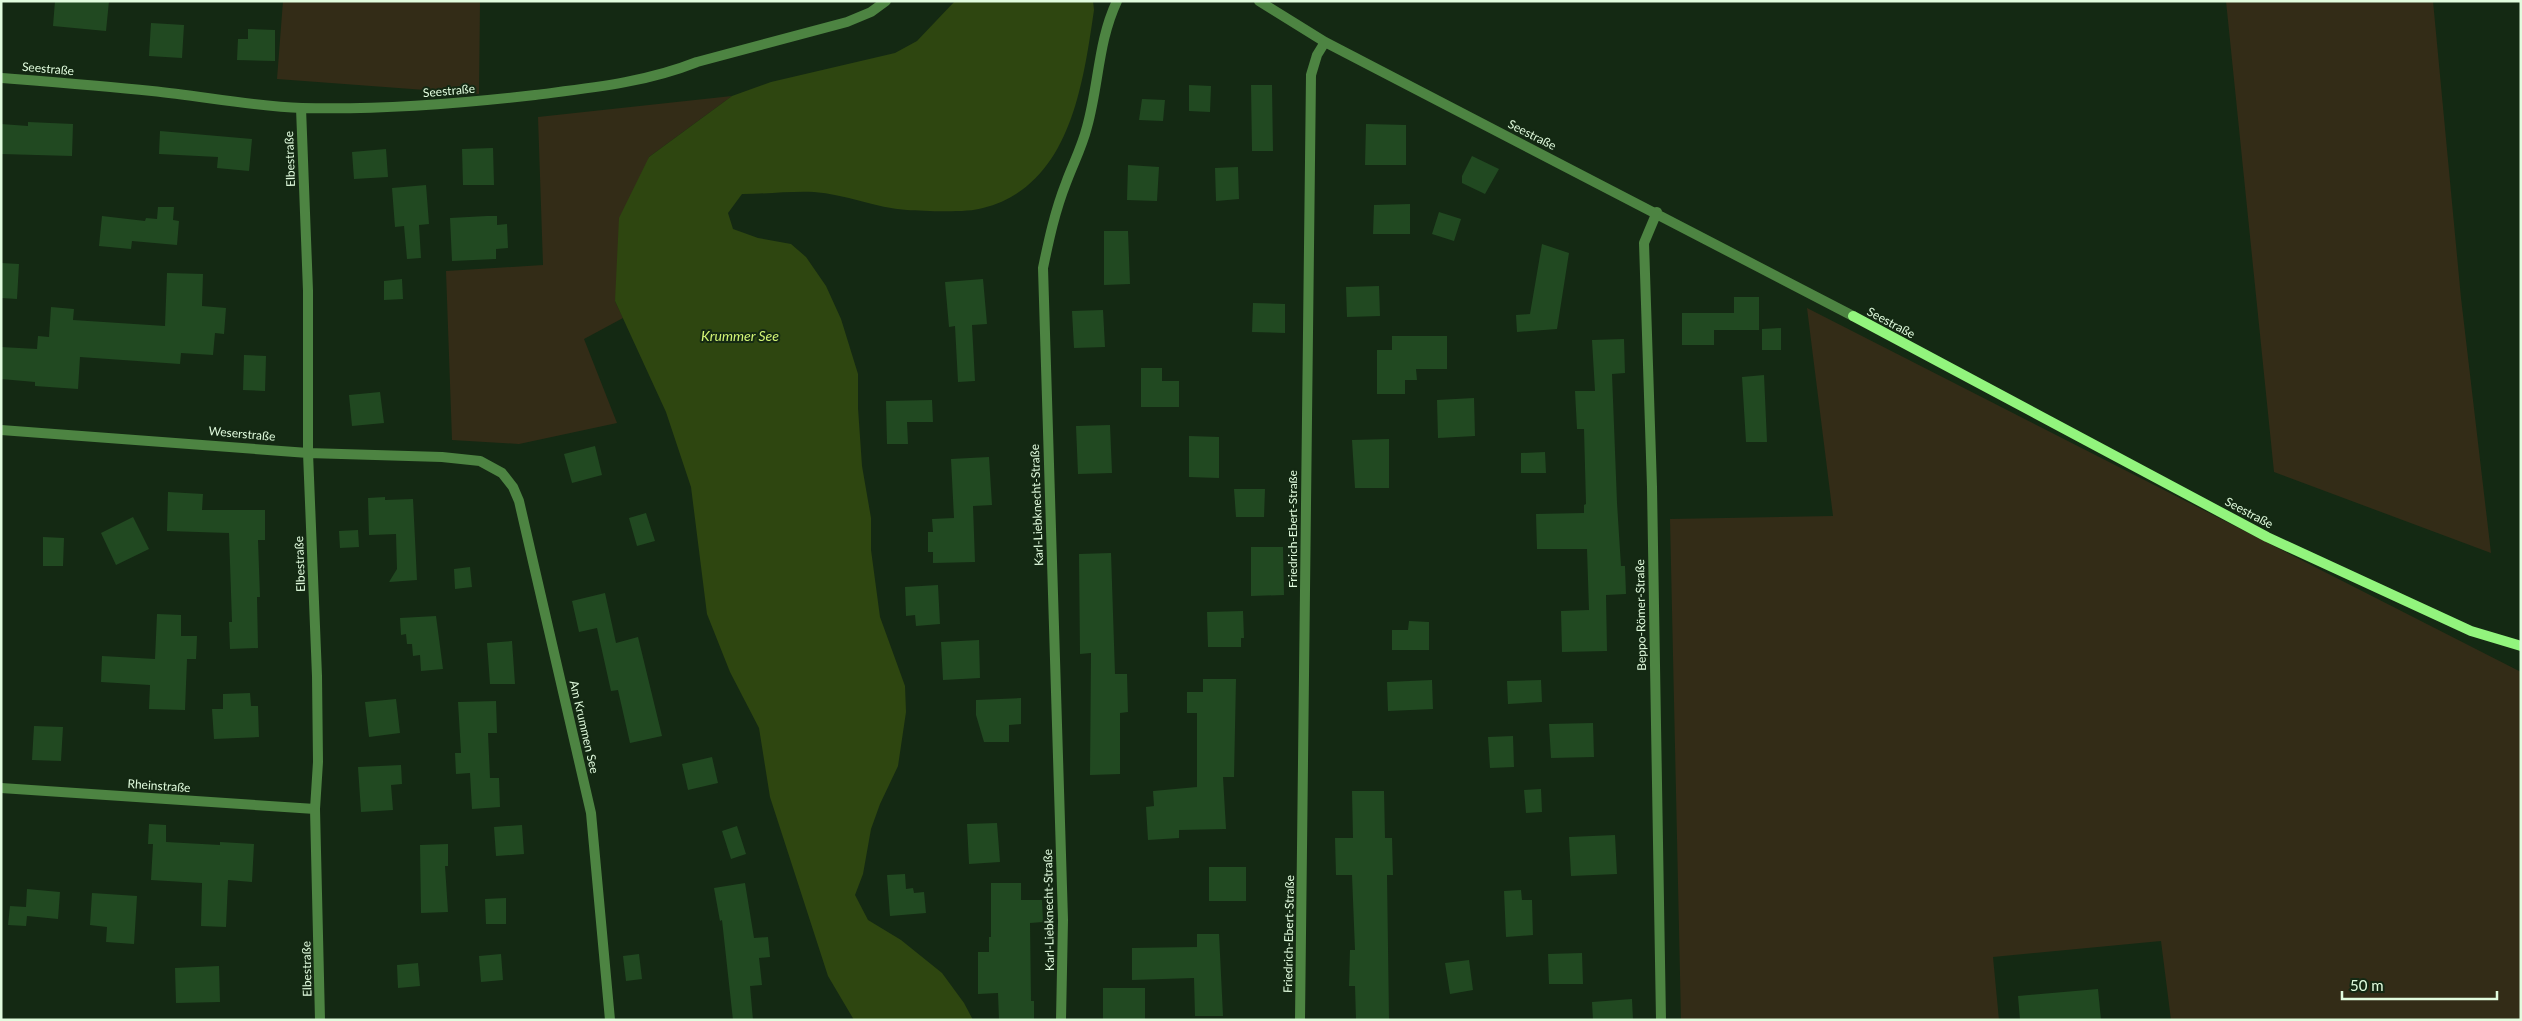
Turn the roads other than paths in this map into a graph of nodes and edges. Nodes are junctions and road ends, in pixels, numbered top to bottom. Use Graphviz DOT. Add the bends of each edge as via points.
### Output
graph roads {
  1 [pos="886,1"];
  2 [pos="1117,1"];
  3 [pos="1259,1"];
  4 [pos="1325,42"];
  5 [pos="1,78"];
  6 [pos="301,108"];
  7 [pos="1657,212"];
  8 [pos="1,430"];
  9 [pos="308,453"];
  10 [pos="480,461"];
  11 [pos="2521,646"];
  12 [pos="1,788"];
  13 [pos="316,809"];
  14 [pos="320,1020"];
  15 [pos="610,1020"];
  16 [pos="1061,1020"];
  17 [pos="1300,1020"];
  18 [pos="1660,1020"];
  1 -- 6 [label="street, Seestraße" via="871,12 847,22 630,82 514,98 406,108"];
  2 -- 16 [label="street, Karl-Liebknecht-Straße" via="1105,29 1081,150 1052,224 1044,268 1063,920"];
  3 -- 4 [label="street, Seestraße"];
  4 -- 7 [label="street, Seestraße"];
  4 -- 17 [label="street, Friedrich-Ebert-Straße" via="1312,74"];
  5 -- 6 [label="street, Seestraße"];
  6 -- 9 [label="street, Elbestraße" via="308,291"];
  7 -- 11 [label="street, Seestraße" via="2267,537 2471,631"];
  7 -- 18 [label="street, Beppo-Römer-Straße" via="1644,243 1652,497"];
  8 -- 9 [label="street, Weserstraße"];
  9 -- 10 [label="street, Weserstraße"];
  9 -- 13 [label="street, Elbestraße" via="317,676"];
  10 -- 15 [label="street, Am Krummen See" via="502,473 520,501 591,812"];
  12 -- 13 [label="street, Rheinstraße"];
  13 -- 14 [label="street, Elbestraße"];
}
